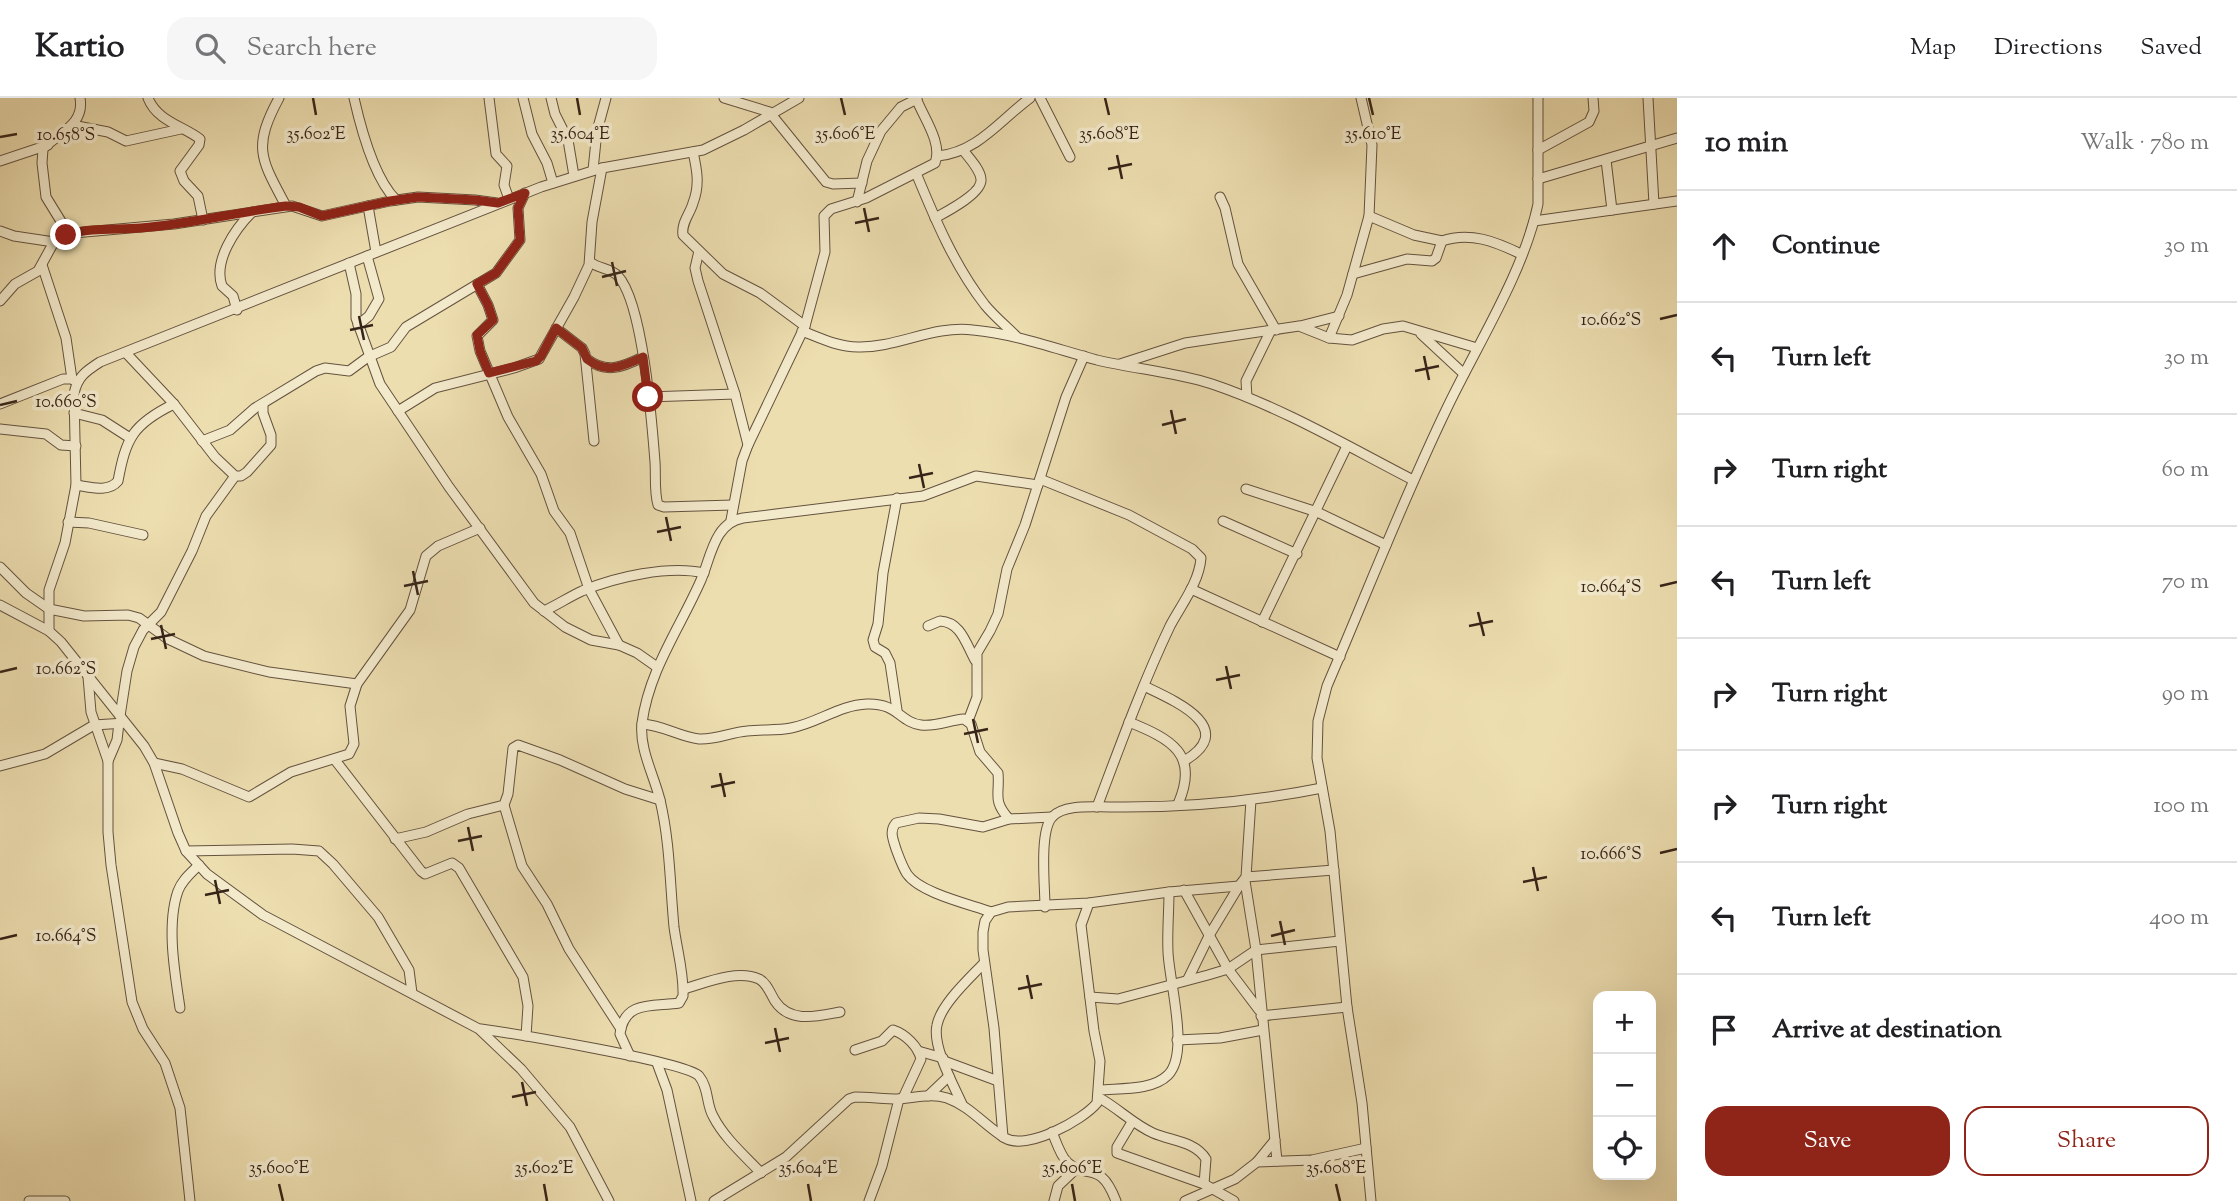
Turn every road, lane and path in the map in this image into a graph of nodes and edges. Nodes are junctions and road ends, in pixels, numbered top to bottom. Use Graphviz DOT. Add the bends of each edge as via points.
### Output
graph roads {
  1 [pos="80,98"];
  2 [pos="148,98"];
  3 [pos="279,98"];
  4 [pos="354,98"];
  5 [pos="489,98"];
  6 [pos="523,98"];
  7 [pos="551,98"];
  8 [pos="606,98"];
  9 [pos="723,98"];
  10 [pos="799,98"];
  11 [pos="1030,98"];
  12 [pos="1040,98"];
  13 [pos="1361,98"];
  14 [pos="1538,98"];
  15 [pos="1593,98"];
  16 [pos="1648,98"];
  17 [pos="916,99"];
  18 [pos="772,113"];
  19 [pos="72,125"];
  20 [pos="181,129"];
  21 [pos="1677,138"];
  22 [pos="48,145"];
  23 [pos="1651,146"];
  24 [pos="963,150"];
  25 [pos="1538,150"];
  26 [pos="693,152"];
  27 [pos="938,156"];
  28 [pos="1070,157"];
  29 [pos="1606,160"];
  30 [pos="0,161"];
  31 [pos="597,169"];
  32 [pos="916,173"];
  33 [pos="574,176"];
  34 [pos="1538,179"];
  35 [pos="553,183"];
  36 [pos="862,183"];
  37 [pos="525,193"];
  38 [pos="1220,197"];
  39 [pos="509,199"];
  40 [pos="397,200"];
  41 [pos="1677,201"];
  42 [pos="857,202"];
  43 [pos="498,203"];
  44 [pos="1654,204"];
  45 [pos="286,206"];
  46 [pos="368,206"];
  47 [pos="254,211"];
  48 [pos="1612,211"];
  49 [pos="1368,216"];
  50 [pos="935,218"];
  51 [pos="203,220"];
  52 [pos="1534,222"];
  53 [pos="0,230"];
  54 [pos="74,233"];
  55 [pos="14,236"];
  56 [pos="1442,241"];
  57 [pos="54,242"];
  58 [pos="0,243"];
  59 [pos="699,251"];
  60 [pos="372,254"];
  61 [pos="1521,254"];
  62 [pos="590,261"];
  63 [pos="349,263"];
  64 [pos="42,265"];
  65 [pos="1353,274"];
  66 [pos="477,284"];
  67 [pos="0,301"];
  68 [pos="237,310"];
  69 [pos="1339,316"];
  70 [pos="358,325"];
  71 [pos="1298,326"];
  72 [pos="556,328"];
  73 [pos="803,329"];
  74 [pos="1273,330"];
  75 [pos="1417,331"];
  76 [pos="1016,336"];
  77 [pos="1329,338"];
  78 [pos="1477,348"];
  79 [pos="126,353"];
  80 [pos="1084,356"];
  81 [pos="368,357"];
  82 [pos="643,357"];
  83 [pos="587,359"];
  84 [pos="1118,365"];
  85 [pos="489,373"];
  86 [pos="1464,374"];
  87 [pos="74,381"];
  88 [pos="1246,381"];
  89 [pos="1229,390"];
  90 [pos="735,394"];
  91 [pos="648,397"];
  92 [pos="1247,397"];
  93 [pos="0,404"];
  94 [pos="174,404"];
  95 [pos="263,404"];
  96 [pos="398,411"];
  97 [pos="74,413"];
  98 [pos="0,429"];
  99 [pos="130,438"];
  100 [pos="202,441"];
  101 [pos="594,441"];
  102 [pos="748,445"];
  103 [pos="76,446"];
  104 [pos="1347,446"];
  105 [pos="235,475"];
  106 [pos="1413,481"];
  107 [pos="1039,482"];
  108 [pos="76,485"];
  109 [pos="1246,489"];
  110 [pos="897,498"];
  111 [pos="733,505"];
  112 [pos="1317,512"];
  113 [pos="731,520"];
  114 [pos="1223,521"];
  115 [pos="68,522"];
  116 [pos="480,528"];
  117 [pos="143,535"];
  118 [pos="1386,545"];
  119 [pos="1297,554"];
  120 [pos="0,567"];
  121 [pos="704,573"];
  122 [pos="589,589"];
  123 [pos="1191,589"];
  124 [pos="560,604"];
  125 [pos="0,605"];
  126 [pos="49,610"];
  127 [pos="544,611"];
  128 [pos="557,621"];
  129 [pos="1262,622"];
  130 [pos="149,623"];
  131 [pos="928,626"];
  132 [pos="49,631"];
  133 [pos="619,645"];
  134 [pos="1340,657"];
  135 [pos="975,660"];
  136 [pos="657,667"];
  137 [pos="88,677"];
  138 [pos="357,684"];
  139 [pos="1144,686"];
  140 [pos="897,710"];
  141 [pos="121,721"];
  142 [pos="968,721"];
  143 [pos="1129,722"];
  144 [pos="642,724"];
  145 [pos="94,726"];
  146 [pos="335,760"];
  147 [pos="108,761"];
  148 [pos="1184,761"];
  149 [pos="154,763"];
  150 [pos="0,766"];
  151 [pos="1322,788"];
  152 [pos="660,800"];
  153 [pos="1251,800"];
  154 [pos="1178,804"];
  155 [pos="504,805"];
  156 [pos="1097,807"];
  157 [pos="1052,817"];
  158 [pos="1009,820"];
  159 [pos="395,839"];
  160 [pos="187,851"];
  161 [pos="199,865"];
  162 [pos="1334,870"];
  163 [pos="1243,881"];
  164 [pos="1184,890"];
  165 [pos="1170,892"];
  166 [pos="1089,903"];
  167 [pos="1045,907"];
  168 [pos="991,912"];
  169 [pos="1210,934"];
  170 [pos="1340,941"];
  171 [pos="1256,950"];
  172 [pos="984,963"];
  173 [pos="1228,969"];
  174 [pos="1188,979"];
  175 [pos="1172,984"];
  176 [pos="684,989"];
  177 [pos="412,993"];
  178 [pos="1090,997"];
  179 [pos="1347,1007"];
  180 [pos="180,1008"];
  181 [pos="840,1012"];
  182 [pos="1261,1014"];
  183 [pos="479,1029"];
  184 [pos="621,1029"];
  185 [pos="1263,1030"];
  186 [pos="526,1036"];
  187 [pos="1177,1040"];
  188 [pos="855,1050"];
  189 [pos="918,1051"];
  190 [pos="630,1056"];
  191 [pos="943,1060"];
  192 [pos="657,1063"];
  193 [pos="949,1076"];
  194 [pos="998,1081"];
  195 [pos="1099,1094"];
  196 [pos="928,1096"];
  197 [pos="901,1099"];
  198 [pos="962,1106"];
  199 [pos="1132,1122"];
  200 [pos="1052,1132"];
  201 [pos="1003,1137"];
  202 [pos="1275,1140"];
  203 [pos="1367,1148"];
  204 [pos="1277,1161"];
  205 [pos="1257,1162"];
  206 [pos="1077,1168"];
  207 [pos="761,1173"];
  208 [pos="1207,1191"];
  209 [pos="29,1201"];
  210 [pos="65,1201"];
  211 [pos="190,1201"];
  212 [pos="609,1201"];
  213 [pos="691,1201"];
  214 [pos="714,1201"];
  215 [pos="869,1201"];
  216 [pos="1055,1201"];
  217 [pos="1115,1201"];
  218 [pos="1185,1201"];
  219 [pos="1234,1201"];
  220 [pos="1371,1201"];
  1 -- 19 [label="street"];
  2 -- 20 [label="street" via="163,117"];
  3 -- 45 [label="street" via="265,124 263,159"];
  4 -- 40 [label="street" via="383,182"];
  5 -- 39 [label="street" via="496,154 508,166 504,185"];
  6 -- 35 [label="street"];
  7 -- 33 [label="street" via="568,141"];
  8 -- 31 [label="street" via="597,131"];
  9 -- 18 [label="street"];
  10 -- 18 [label="street"];
  11 -- 24 [label="street"];
  12 -- 28 [label="street"];
  13 -- 49 [label="street" via="1372,145"];
  14 -- 25 [label="street"];
  15 -- 25 [label="street" via="1589,122"];
  16 -- 23 [label="street"];
  17 -- 27 [label="street"];
  17 -- 36 [label="street" via="901,107 881,131"];
  18 -- 26 [label="street"];
  18 -- 36 [label="street" via="826,182"];
  19 -- 20 [label="street" via="108,132 126,141"];
  19 -- 22 [label="street"];
  20 -- 51 [label="street" via="200,139 180,171 198,196"];
  21 -- 23 [label="street"];
  22 -- 30 [label="street"];
  22 -- 54 [label="street" via="42,163 46,197"];
  23 -- 29 [label="street"];
  23 -- 44 [label="street"];
  24 -- 27 [label="street"];
  24 -- 50 [label="street" via="979,173 980,186"];
  25 -- 34 [label="street"];
  26 -- 31 [label="street"];
  26 -- 59 [label="street" via="698,180 682,232"];
  27 -- 32 [label="street" via="935,163"];
  29 -- 34 [label="street"];
  29 -- 48 [label="street"];
  31 -- 33 [label="street"];
  31 -- 62 [label="street"];
  32 -- 42 [label="street"];
  32 -- 50 [label="street"];
  33 -- 35 [label="street"];
  34 -- 52 [label="street"];
  35 -- 37 [label="street"];
  36 -- 42 [label="street"];
  37 -- 39 [label="street"];
  37 -- 66 [label="street" via="518,208 520,240 496,273"];
  38 -- 74 [label="street" via="1238,264"];
  39 -- 43 [label="street"];
  40 -- 43 [label="street" via="438,197"];
  40 -- 46 [label="street"];
  41 -- 44 [label="street"];
  42 -- 73 [label="street" via="831,209 824,216 825,252"];
  43 -- 60 [label="street"];
  44 -- 48 [label="street"];
  45 -- 46 [label="street" via="322,216"];
  45 -- 47 [label="street"];
  46 -- 60 [label="street"];
  47 -- 51 [label="street"];
  47 -- 68 [label="street" via="236,232 220,268 222,286 233,296"];
  48 -- 52 [label="street"];
  49 -- 56 [label="street"];
  49 -- 65 [label="street"];
  50 -- 76 [label="street" via="964,275"];
  51 -- 54 [label="street"];
  52 -- 61 [label="street"];
  53 -- 55 [label="street"];
  54 -- 57 [label="street"];
  55 -- 57 [label="street"];
  55 -- 58 [label="street"];
  56 -- 61 [label="street" via="1486,239"];
  56 -- 65 [label="street" via="1432,261 1407,259"];
  57 -- 64 [label="street"];
  59 -- 73 [label="street" via="723,274 760,293"];
  59 -- 90 [label="street" via="698,281"];
  60 -- 63 [label="street"];
  60 -- 70 [label="street" via="379,299"];
  61 -- 78 [label="street"];
  62 -- 72 [label="street"];
  62 -- 82 [label="street" via="616,274 623,283"];
  63 -- 68 [label="street"];
  63 -- 70 [label="street"];
  64 -- 67 [label="street"];
  64 -- 87 [label="street" via="66,338"];
  65 -- 69 [label="street"];
  66 -- 81 [label="street" via="406,327 386,350"];
  66 -- 85 [label="street" via="493,320 477,335"];
  68 -- 79 [label="street"];
  69 -- 71 [label="street"];
  69 -- 77 [label="street"];
  70 -- 81 [label="street"];
  71 -- 74 [label="street"];
  71 -- 77 [label="street"];
  72 -- 83 [label="street" via="582,348"];
  72 -- 85 [label="street" via="536,361"];
  73 -- 76 [label="street" via="840,345 858,347 957,328"];
  73 -- 102 [label="street"];
  74 -- 84 [label="street" via="1185,343"];
  74 -- 88 [label="street"];
  75 -- 77 [label="street" via="1394,326 1360,339"];
  75 -- 78 [label="street"];
  75 -- 86 [label="street"];
  76 -- 80 [label="street"];
  78 -- 86 [label="street"];
  79 -- 87 [label="street" via="100,362"];
  79 -- 94 [label="street"];
  80 -- 84 [label="street"];
  80 -- 107 [label="street"];
  81 -- 95 [label="street" via="349,371 316,371"];
  81 -- 96 [label="street"];
  82 -- 83 [label="street" via="612,369 595,366"];
  82 -- 91 [label="street"];
  83 -- 101 [label="street"];
  84 -- 89 [label="street"];
  85 -- 96 [label="street" via="435,388"];
  85 -- 122 [label="street" via="541,474 554,511 570,533"];
  86 -- 106 [label="street"];
  87 -- 93 [label="street" via="56,381"];
  87 -- 97 [label="street"];
  88 -- 89 [label="street"];
  88 -- 92 [label="street"];
  89 -- 92 [label="street"];
  90 -- 91 [label="street"];
  90 -- 102 [label="street"];
  91 -- 111 [label="street" via="658,505"];
  92 -- 104 [label="street"];
  94 -- 99 [label="street" via="146,420"];
  94 -- 100 [label="street"];
  95 -- 100 [label="street" via="230,430"];
  95 -- 105 [label="street" via="271,445 247,472"];
  96 -- 116 [label="street"];
  97 -- 99 [label="street" via="102,420"];
  97 -- 103 [label="street"];
  98 -- 103 [label="street" via="46,434 61,445"];
  99 -- 108 [label="street" via="115,486"];
  100 -- 105 [label="street"];
  102 -- 111 [label="street"];
  103 -- 108 [label="street"];
  104 -- 106 [label="street"];
  104 -- 112 [label="street"];
  105 -- 130 [label="street" via="206,516 161,612"];
  106 -- 118 [label="street"];
  107 -- 110 [label="street" via="976,476 934,493"];
  107 -- 123 [label="street" via="1129,515 1198,553 1200,564"];
  107 -- 135 [label="street" via="1007,569 998,614"];
  108 -- 115 [label="street"];
  109 -- 112 [label="street"];
  110 -- 113 [label="street"];
  110 -- 140 [label="street" via="873,640 890,663"];
  111 -- 113 [label="street"];
  112 -- 118 [label="street"];
  112 -- 119 [label="street"];
  113 -- 121 [label="street" via="719,534"];
  114 -- 119 [label="street"];
  115 -- 117 [label="street"];
  115 -- 126 [label="street" via="49,590"];
  116 -- 127 [label="street"];
  116 -- 138 [label="street" via="426,556 410,610"];
  118 -- 134 [label="street"];
  119 -- 129 [label="street"];
  120 -- 126 [label="street"];
  121 -- 122 [label="street" via="673,570"];
  121 -- 136 [label="street"];
  122 -- 124 [label="street"];
  122 -- 133 [label="street"];
  123 -- 129 [label="street"];
  123 -- 139 [label="street"];
  124 -- 127 [label="street"];
  124 -- 128 [label="street"];
  125 -- 132 [label="street"];
  126 -- 130 [label="street" via="84,616 128,615"];
  126 -- 132 [label="street"];
  127 -- 128 [label="street"];
  128 -- 133 [label="street" via="591,640"];
  129 -- 134 [label="street"];
  130 -- 138 [label="street" via="168,639 204,656 269,672"];
  130 -- 141 [label="street" via="130,657"];
  131 -- 135 [label="street" via="940,621 955,626"];
  132 -- 137 [label="street"];
  133 -- 136 [label="street"];
  134 -- 151 [label="street" via="1318,721"];
  135 -- 142 [label="street" via="977,697"];
  136 -- 144 [label="street"];
  137 -- 141 [label="street"];
  137 -- 145 [label="street"];
  138 -- 146 [label="street" via="349,713 354,744 349,754"];
  139 -- 143 [label="street"];
  139 -- 148 [label="street" via="1178,702 1201,721 1204,745"];
  140 -- 142 [label="street" via="921,725"];
  140 -- 144 [label="street" via="859,704 791,728 699,739"];
  141 -- 145 [label="street"];
  141 -- 147 [label="street"];
  141 -- 149 [label="street"];
  142 -- 158 [label="street" via="980,752 998,773 997,801"];
  143 -- 148 [label="street" via="1165,738 1178,748"];
  143 -- 156 [label="street"];
  144 -- 152 [label="street"];
  145 -- 147 [label="street"];
  145 -- 150 [label="street" via="45,754"];
  146 -- 149 [label="street" via="291,772 249,797 182,769"];
  146 -- 159 [label="street"];
  147 -- 211 [label="street" via="109,843 132,1002 165,1063 176,1096"];
  148 -- 154 [label="street" via="1186,784"];
  149 -- 160 [label="street"];
  151 -- 153 [label="street"];
  151 -- 162 [label="street"];
  152 -- 155 [label="street" via="518,745 513,748"];
  152 -- 176 [label="street"];
  153 -- 154 [label="street"];
  153 -- 163 [label="street"];
  154 -- 156 [label="street"];
  155 -- 159 [label="street"];
  155 -- 184 [label="street" via="522,866"];
  156 -- 157 [label="street" via="1074,808"];
  157 -- 158 [label="street"];
  157 -- 167 [label="street" via="1045,840"];
  158 -- 168 [label="street" via="983,827 919,818 892,828 900,859 913,881"];
  159 -- 186 [label="street" via="425,874 452,863 459,868 523,977 528,1006"];
  160 -- 161 [label="street"];
  160 -- 177 [label="street" via="318,851 378,917 409,970"];
  161 -- 177 [label="street" via="263,915"];
  161 -- 180 [label="street" via="181,884 175,904 173,942"];
  162 -- 163 [label="street"];
  162 -- 170 [label="street"];
  163 -- 164 [label="street"];
  163 -- 169 [label="street"];
  163 -- 171 [label="street"];
  164 -- 165 [label="street"];
  164 -- 169 [label="street"];
  165 -- 166 [label="street"];
  165 -- 175 [label="street"];
  166 -- 167 [label="street"];
  166 -- 178 [label="street" via="1081,925"];
  167 -- 168 [label="street"];
  168 -- 172 [label="street" via="983,932"];
  169 -- 173 [label="street"];
  169 -- 174 [label="street"];
  170 -- 171 [label="street"];
  170 -- 179 [label="street"];
  171 -- 173 [label="street"];
  171 -- 182 [label="street"];
  172 -- 191 [label="street" via="940,1017 936,1029"];
  172 -- 194 [label="street"];
  173 -- 174 [label="street"];
  173 -- 182 [label="street"];
  174 -- 175 [label="street"];
  175 -- 178 [label="street" via="1118,999"];
  175 -- 187 [label="street"];
  176 -- 181 [label="street" via="746,977 759,979 776,1004 796,1016"];
  176 -- 184 [label="street" via="679,1003 645,1004"];
  177 -- 183 [label="street"];
  178 -- 195 [label="street" via="1100,1061"];
  179 -- 182 [label="street"];
  179 -- 203 [label="street"];
  182 -- 185 [label="street"];
  183 -- 186 [label="street"];
  183 -- 212 [label="street" via="521,1069 570,1127"];
  184 -- 190 [label="street"];
  185 -- 187 [label="street"];
  185 -- 202 [label="street"];
  186 -- 190 [label="street"];
  187 -- 195 [label="street" via="1174,1066 1167,1076 1143,1086"];
  188 -- 189 [label="street" via="881,1041 895,1030"];
  189 -- 191 [label="street"];
  189 -- 197 [label="street" via="920,1063"];
  190 -- 192 [label="street"];
  191 -- 193 [label="street"];
  191 -- 194 [label="street"];
  192 -- 207 [label="street" via="692,1070 699,1076 713,1117"];
  192 -- 213 [label="street"];
  193 -- 196 [label="street"];
  193 -- 198 [label="street"];
  194 -- 201 [label="street"];
  195 -- 199 [label="street"];
  195 -- 200 [label="street" via="1084,1115"];
  196 -- 197 [label="street"];
  196 -- 198 [label="street" via="945,1097"];
  197 -- 207 [label="street" via="852,1098 786,1157"];
  197 -- 215 [label="street"];
  198 -- 201 [label="street"];
  199 -- 208 [label="street" via="1196,1147 1206,1159"];
  199 -- 208 [label="street" via="1117,1153"];
  200 -- 201 [label="street" via="1016,1141"];
  200 -- 206 [label="street" via="1065,1159"];
  202 -- 204 [label="street"];
  202 -- 205 [label="street"];
  203 -- 204 [label="street" via="1312,1160"];
  203 -- 220 [label="street"];
  204 -- 205 [label="street"];
  205 -- 208 [label="street" via="1235,1179"];
  206 -- 216 [label="street" via="1058,1186"];
  206 -- 217 [label="street" via="1098,1174 1111,1188"];
  207 -- 214 [label="street"];
  208 -- 218 [label="street"];
  208 -- 219 [label="street"];
  209 -- 210 [label="street"];
}
